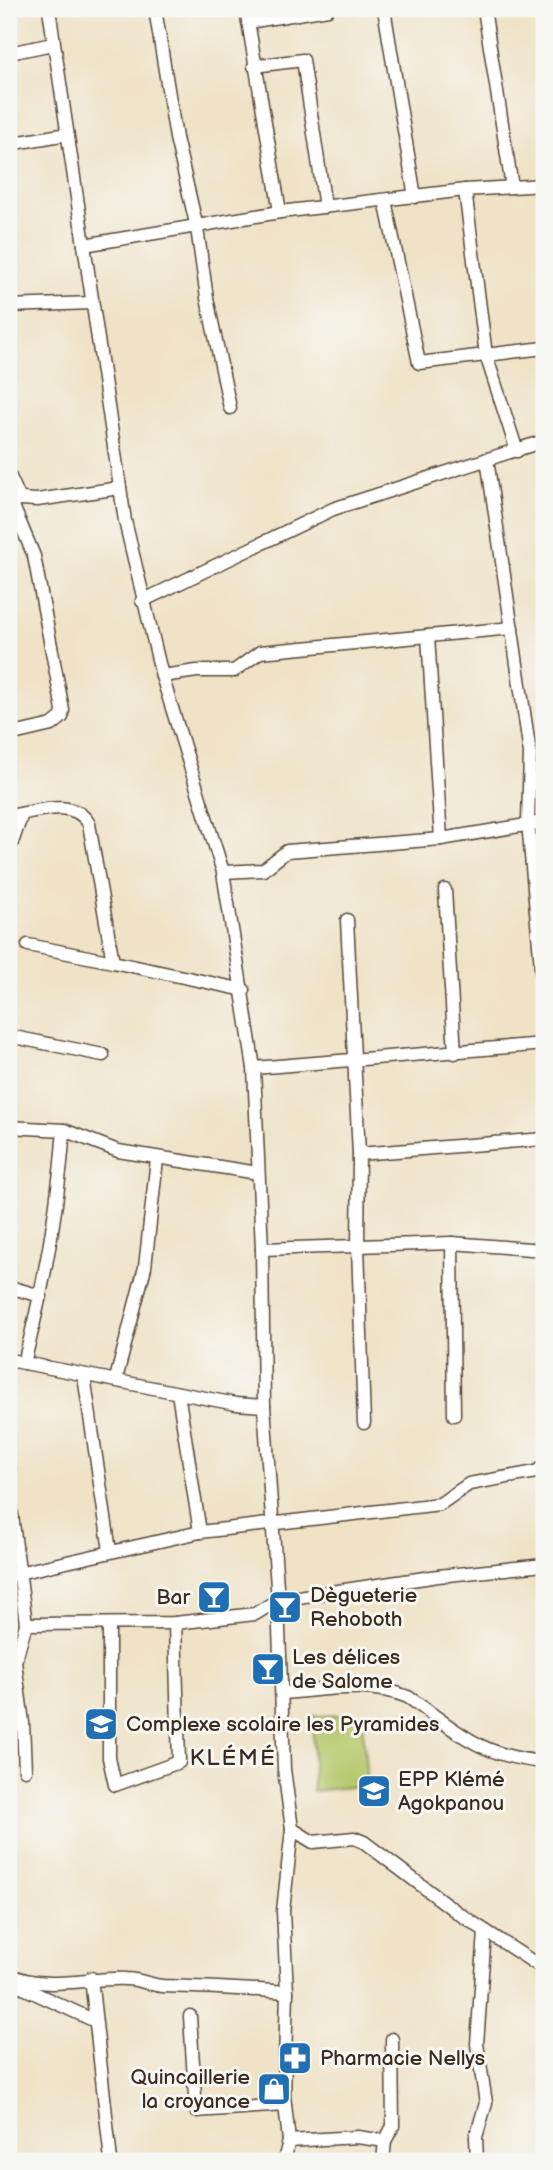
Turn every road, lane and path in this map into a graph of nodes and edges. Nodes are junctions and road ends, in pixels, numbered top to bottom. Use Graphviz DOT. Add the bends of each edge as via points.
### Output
graph roads {
  1 [pos="49,9"];
  2 [pos="155,9"];
  3 [pos="328,9"];
  4 [pos="384,9"];
  5 [pos="484,9"];
  6 [pos="247,15"];
  7 [pos="53,44"];
  8 [pos="9,53"];
  9 [pos="254,66"];
  10 [pos="67,134"];
  11 [pos="9,144"];
  12 [pos="544,185"];
  13 [pos="512,187"];
  14 [pos="465,190"];
  15 [pos="415,197"];
  16 [pos="385,200"];
  17 [pos="325,207"];
  18 [pos="281,212"];
  19 [pos="197,228"];
  20 [pos="84,245"];
  21 [pos="92,303"];
  22 [pos="9,306"];
  23 [pos="544,348"];
  24 [pos="486,355"];
  25 [pos="230,408"];
  26 [pos="544,441"];
  27 [pos="517,451"];
  28 [pos="487,459"];
  29 [pos="9,475"];
  30 [pos="120,488"];
  31 [pos="14,504"];
  32 [pos="142,601"];
  33 [pos="512,628"];
  34 [pos="428,636"];
  35 [pos="162,676"];
  36 [pos="9,735"];
  37 [pos="15,815"];
  38 [pos="528,822"];
  39 [pos="544,822"];
  40 [pos="441,839"];
  41 [pos="9,851"];
  42 [pos="223,873"];
  43 [pos="445,890"];
  44 [pos="347,920"];
  45 [pos="28,946"];
  46 [pos="113,962"];
  47 [pos="244,990"];
  48 [pos="544,1000"];
  49 [pos="9,1036"];
  50 [pos="544,1044"];
  51 [pos="455,1053"];
  52 [pos="103,1055"];
  53 [pos="355,1059"];
  54 [pos="254,1068"];
  55 [pos="9,1127"];
  56 [pos="64,1130"];
  57 [pos="544,1139"];
  58 [pos="359,1154"];
  59 [pos="157,1158"];
  60 [pos="258,1173"];
  61 [pos="452,1243"];
  62 [pos="358,1246"];
  63 [pos="262,1250"];
  64 [pos="544,1250"];
  65 [pos="9,1287"];
  66 [pos="41,1296"];
  67 [pos="9,1360"];
  68 [pos="24,1363"];
  69 [pos="84,1376"];
  70 [pos="117,1379"];
  71 [pos="178,1393"];
  72 [pos="264,1406"];
  73 [pos="454,1415"];
  74 [pos="364,1423"];
  75 [pos="544,1466"];
  76 [pos="9,1467"];
  77 [pos="9,1492"];
  78 [pos="271,1523"];
  79 [pos="200,1532"];
  80 [pos="110,1551"];
  81 [pos="544,1565"];
  82 [pos="15,1573"];
  83 [pos="278,1600"];
  84 [pos="175,1623"];
  85 [pos="26,1624"];
  86 [pos="109,1624"];
  87 [pos="12,1665"];
  88 [pos="282,1693"];
  89 [pos="544,1762"];
  90 [pos="25,1770"];
  91 [pos="292,1829"];
  92 [pos="485,1932"];
  93 [pos="544,1969"];
  94 [pos="9,1974"];
  95 [pos="91,1978"];
  96 [pos="287,1992"];
  97 [pos="190,2016"];
  98 [pos="95,2021"];
  99 [pos="392,2039"];
  100 [pos="285,2105"];
  101 [pos="289,2141"];
  102 [pos="385,2141"];
  103 [pos="111,2161"];
  104 [pos="284,2161"];
  105 [pos="383,2161"];
  106 [pos="477,2161"];
  1 -- 7 [label="street"];
  2 -- 19 [label="street" via="176,138"];
  3 -- 6 [label="street"];
  4 -- 15 [label="street"];
  5 -- 13 [label="street"];
  6 -- 9 [label="street"];
  7 -- 8 [label="street"];
  7 -- 10 [label="street"];
  9 -- 17 [label="street" via="303,60"];
  9 -- 18 [label="street"];
  10 -- 11 [label="street"];
  10 -- 20 [label="street"];
  12 -- 13 [label="street"];
  13 -- 14 [label="street"];
  14 -- 15 [label="street"];
  14 -- 24 [label="street"];
  15 -- 16 [label="street"];
  16 -- 17 [label="street"];
  16 -- 24 [label="street" via="419,363"];
  17 -- 18 [label="street"];
  18 -- 19 [label="street"];
  19 -- 20 [label="street"];
  19 -- 25 [label="street"];
  20 -- 21 [label="street"];
  21 -- 22 [label="street"];
  21 -- 30 [label="street"];
  23 -- 24 [label="street"];
  24 -- 27 [label="street"];
  26 -- 27 [label="street"];
  27 -- 28 [label="street"];
  28 -- 32 [label="street" via="333,509"];
  28 -- 33 [label="street"];
  29 -- 31 [label="street"];
  30 -- 31 [label="street"];
  30 -- 32 [label="street"];
  31 -- 36 [label="street" via="34,556 63,710 52,725"];
  32 -- 35 [label="street"];
  33 -- 34 [label="street"];
  33 -- 38 [label="street" via="530,753"];
  34 -- 35 [label="street" via="260,652 234,671"];
  34 -- 40 [label="street"];
  35 -- 42 [label="street"];
  37 -- 41 [label="street"];
  37 -- 46 [label="street" via="71,807 85,815"];
  38 -- 39 [label="street"];
  38 -- 40 [label="street"];
  38 -- 48 [label="street"];
  40 -- 42 [label="street" via="287,850 263,870"];
  42 -- 47 [label="street"];
  43 -- 51 [label="street"];
  44 -- 53 [label="street"];
  45 -- 46 [label="street"];
  46 -- 47 [label="street"];
  47 -- 54 [label="street"];
  49 -- 52 [label="street"];
  50 -- 51 [label="street"];
  51 -- 53 [label="street"];
  53 -- 54 [label="street"];
  53 -- 58 [label="street"];
  54 -- 60 [label="street"];
  55 -- 56 [label="street"];
  56 -- 59 [label="street" via="118,1151"];
  56 -- 66 [label="street" via="60,1186"];
  57 -- 58 [label="street"];
  58 -- 62 [label="street"];
  59 -- 60 [label="street"];
  59 -- 70 [label="street" via="145,1267"];
  60 -- 63 [label="street"];
  61 -- 62 [label="street"];
  61 -- 64 [label="street"];
  61 -- 73 [label="street"];
  62 -- 63 [label="street"];
  62 -- 74 [label="street"];
  63 -- 72 [label="street"];
  65 -- 66 [label="street"];
  66 -- 68 [label="street"];
  67 -- 68 [label="street"];
  68 -- 69 [label="street"];
  69 -- 70 [label="street"];
  69 -- 80 [label="street"];
  70 -- 71 [label="street"];
  71 -- 72 [label="street"];
  71 -- 79 [label="street"];
  72 -- 78 [label="street"];
  75 -- 78 [label="street" via="536,1472 469,1484 440,1504"];
  76 -- 77 [label="street"];
  77 -- 82 [label="street"];
  78 -- 79 [label="street"];
  78 -- 83 [label="street"];
  79 -- 80 [label="street"];
  80 -- 82 [label="street"];
  81 -- 83 [label="street"];
  82 -- 85 [label="street"];
  83 -- 84 [label="street" via="255,1614"];
  83 -- 88 [label="street"];
  84 -- 86 [label="street"];
  84 -- 86 [label="street" via="179,1762 115,1785 109,1758"];
  85 -- 86 [label="street"];
  85 -- 87 [label="street"];
  87 -- 90 [label="street" via="23,1723"];
  88 -- 89 [label="street" via="364,1688 396,1692 478,1747 513,1759"];
  88 -- 91 [label="street" via="284,1769"];
  91 -- 92 [label="street" via="313,1842 354,1838 364,1842"];
  91 -- 96 [label="street" via="283,1911"];
  92 -- 93 [label="street"];
  92 -- 106 [label="street" via="477,2044 486,2103 476,2137"];
  94 -- 95 [label="street" via="69,1983"];
  94 -- 98 [label="street" via="15,1984"];
  95 -- 96 [label="street"];
  95 -- 98 [label="street"];
  96 -- 100 [label="street"];
  97 -- 100 [label="street" via="196,2111"];
  98 -- 103 [label="street"];
  99 -- 102 [label="street" via="393,2126"];
  100 -- 101 [label="street"];
  101 -- 102 [label="street" via="357,2137"];
  101 -- 104 [label="street"];
  102 -- 105 [label="street"];
}
